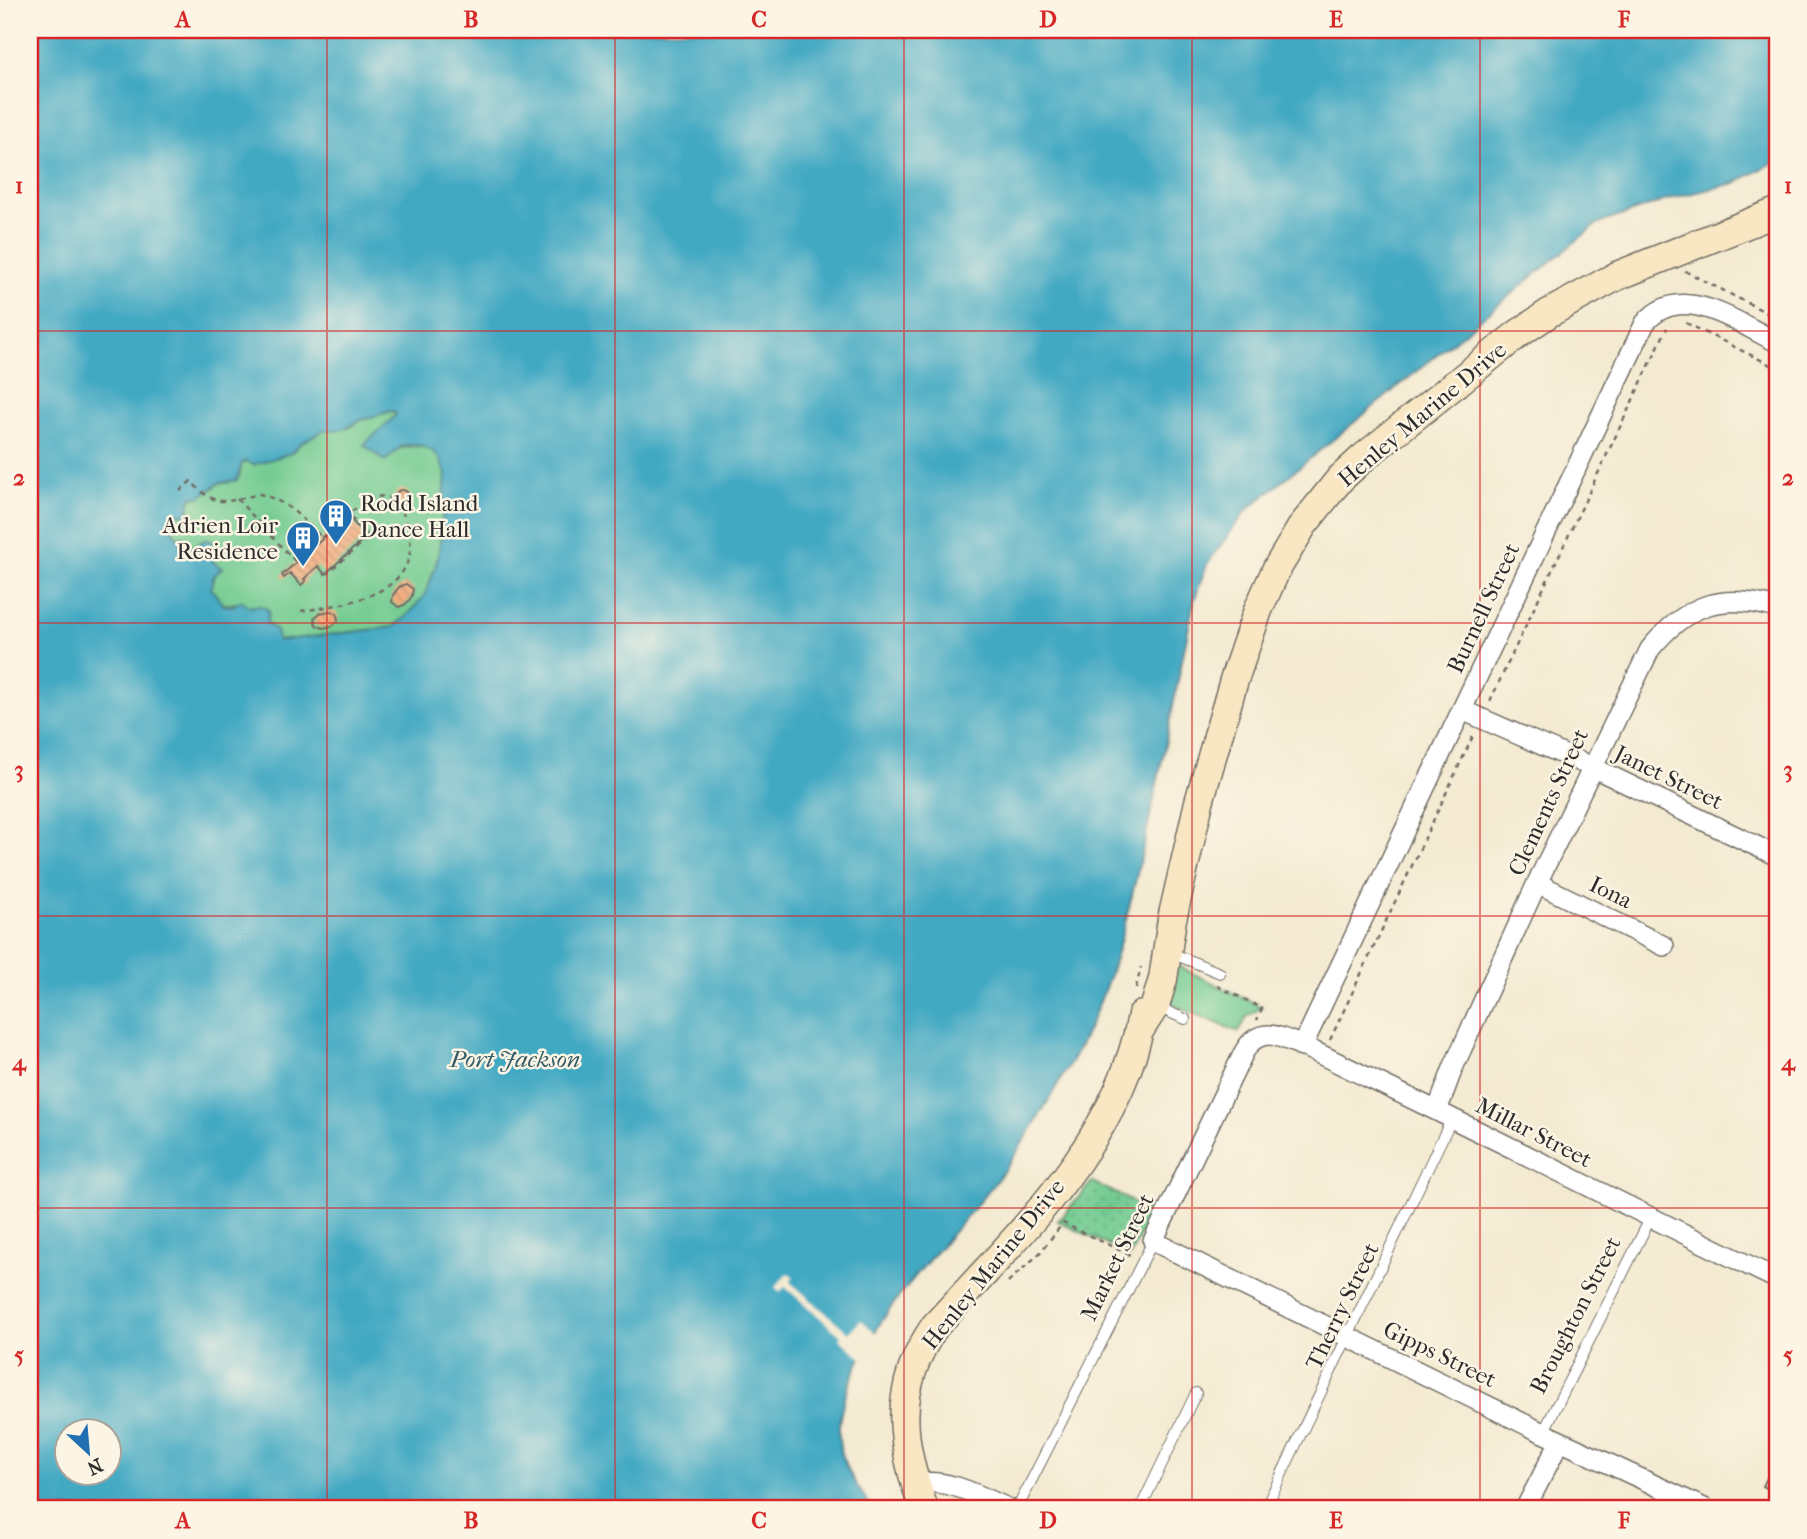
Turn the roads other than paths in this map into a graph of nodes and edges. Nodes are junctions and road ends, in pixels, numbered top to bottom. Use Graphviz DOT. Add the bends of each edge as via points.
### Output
graph roads {
  1 [pos="1777,212"];
  2 [pos="1777,342"];
  3 [pos="1777,608"];
  4 [pos="1462,710"];
  5 [pos="1592,767"];
  6 [pos="1777,856"];
  7 [pos="1537,883"];
  8 [pos="1664,946"];
  9 [pos="1163,950"];
  10 [pos="1220,973"];
  11 [pos="1149,1004"];
  12 [pos="1185,1019"];
  13 [pos="1268,1034"];
  14 [pos="1302,1047"];
  15 [pos="1445,1115"];
  16 [pos="1650,1219"];
  17 [pos="1153,1241"];
  18 [pos="1777,1279"];
  19 [pos="1349,1336"];
  20 [pos="1196,1393"];
  21 [pos="1552,1437"];
  22 [pos="920,1496"];
  23 [pos="1010,1509"];
  24 [pos="1017,1509"];
  25 [pos="1140,1509"];
  26 [pos="1265,1509"];
  27 [pos="1525,1509"];
  28 [pos="1706,1509"];
  1 -- 9 [label="main road, Henley Marine Drive" via="1617,276 1549,313 1364,457 1322,500 1276,570 1245,647 1199,802"];
  2 -- 4 [label="street, Burnell Street" via="1713,311 1683,303 1661,308 1644,323"];
  3 -- 5 [label="street, Clements Street" via="1735,601 1708,605 1670,626 1650,649"];
  4 -- 5 [label="street, Janet Street"];
  4 -- 14 [label="street, Burnell Street"];
  5 -- 6 [label="street, Janet Street"];
  5 -- 7 [label="street, Clements Street"];
  7 -- 8 [label="street, Iona"];
  7 -- 15 [label="street, Clements Street" via="1452,1068"];
  9 -- 10 [label="lane"];
  9 -- 11 [label="main road, Henley Marine Drive"];
  11 -- 12 [label="lane"];
  11 -- 22 [label="main road, Henley Marine Drive" via="1115,1097 1091,1143 923,1343 906,1391 904,1415 904,1437"];
  13 -- 14 [label="street, Millar Street"];
  13 -- 17 [label="street, Market Street" via="1256,1038 1244,1052"];
  14 -- 15 [label="street, Millar Street"];
  15 -- 16 [label="street, Millar Street"];
  15 -- 19 [label="lane, Therry Street"];
  16 -- 18 [label="street, Millar Street"];
  16 -- 21 [label="lane, Broughton Street"];
  17 -- 19 [label="street, Gipps Street"];
  17 -- 24 [label="lane, Market Street"];
  19 -- 21 [label="street, Gipps Street"];
  19 -- 26 [label="lane, Therry Street"];
  20 -- 25 [label="lane"];
  21 -- 27 [label="street, Broughton Street"];
  21 -- 28 [label="street, Gipps Street"];
  22 -- 23 [label="street" via="925,1481 949,1485"];
}
